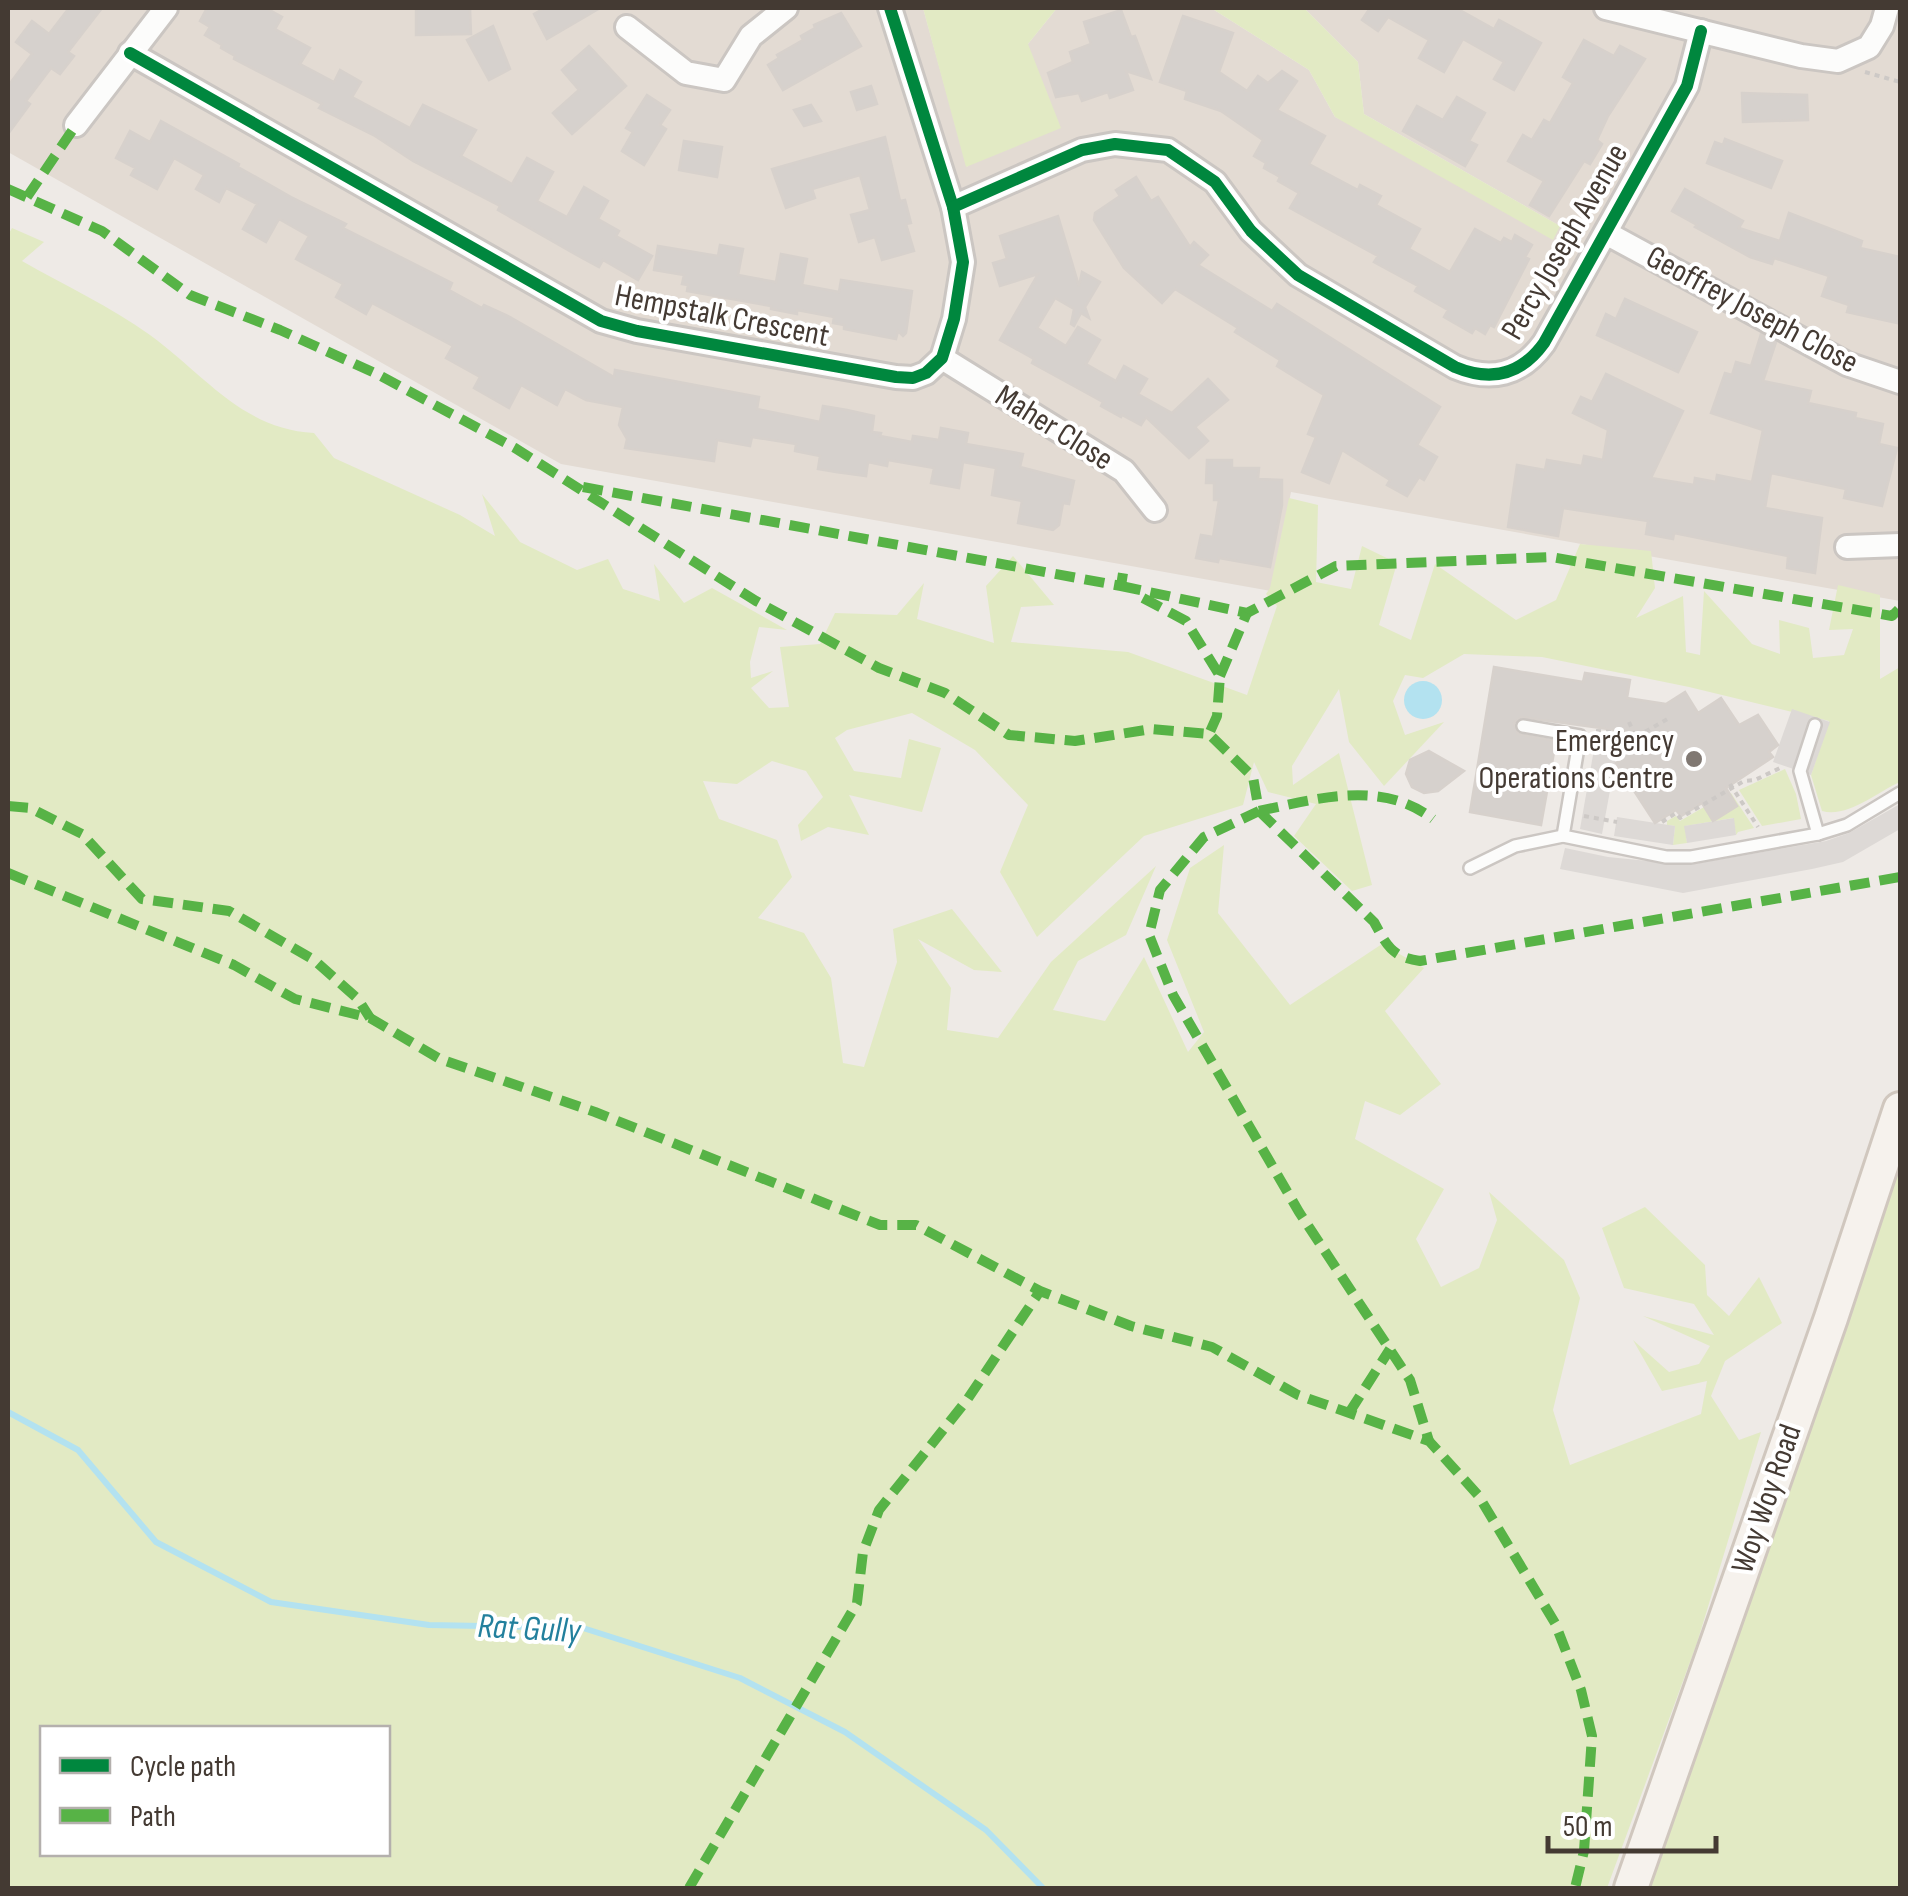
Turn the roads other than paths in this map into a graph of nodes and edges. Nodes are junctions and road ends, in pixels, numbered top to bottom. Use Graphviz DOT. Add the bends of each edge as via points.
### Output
graph roads {
  1 [pos="166,8"];
  2 [pos="786,8"];
  3 [pos="890,8"];
  4 [pos="1606,8"];
  5 [pos="1887,8"];
  6 [pos="627,27"];
  7 [pos="1702,31"];
  8 [pos="130,53"];
  9 [pos="76,125"];
  10 [pos="953,207"];
  11 [pos="1606,232"];
  12 [pos="942,358"];
  13 [pos="1900,382"];
  14 [pos="1155,510"];
  15 [pos="1900,545"];
  16 [pos="1847,547"];
  17 [pos="1815,725"];
  18 [pos="1523,726"];
  19 [pos="1900,793"];
  20 [pos="1818,834"];
  21 [pos="1562,836"];
  22 [pos="1470,868"];
  23 [pos="1900,1109"];
  24 [pos="1631,1888"];
  1 -- 8 [label="street"];
  2 -- 6 [label="street" via="751,36 724,80 686,74"];
  3 -- 10 [label="street"];
  4 -- 7 [label="street"];
  5 -- 7 [label="street" via="1869,47 1838,61"];
  7 -- 11 [label="street, Percy Joseph Avenue" via="1686,86"];
  8 -- 9 [label="street"];
  8 -- 12 [label="street, Hempstalk Crescent" via="600,322 896,377 926,373"];
  10 -- 11 [label="street, Percy Joseph Avenue" via="1082,150 1115,144 1168,150 1215,182 1252,231 1298,275 1455,367 1498,376 1532,360"];
  10 -- 12 [label="street" via="963,262"];
  11 -- 13 [label="street, Geoffrey Joseph Close" via="1847,364"];
  12 -- 14 [label="street, Maher Close" via="1124,471"];
  15 -- 16 [label="street"];
  17 -- 20 [label="lane" via="1800,771"];
  18 -- 21 [label="lane" via="1580,736"];
  19 -- 20 [label="lane" via="1847,826"];
  20 -- 21 [label="lane" via="1691,857"];
  21 -- 22 [label="lane" via="1514,846"];
  23 -- 24 [label="main road, Woy Woy Road"];
}
